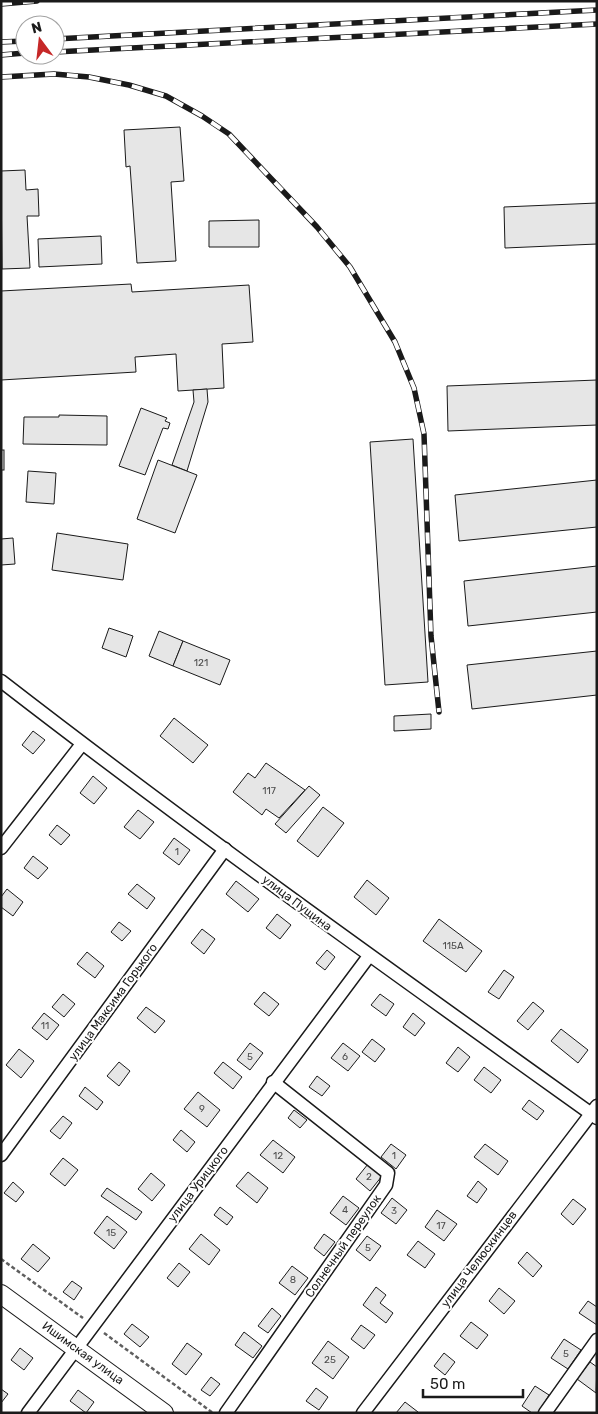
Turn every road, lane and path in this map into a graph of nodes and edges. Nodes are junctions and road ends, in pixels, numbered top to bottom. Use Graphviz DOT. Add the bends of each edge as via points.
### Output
graph roads {
  1 [pos="1,681"];
  2 [pos="82,744"];
  3 [pos="1,848"];
  4 [pos="225,849"];
  5 [pos="369,956"];
  6 [pos="273,1082"];
  7 [pos="595,1113"];
  8 [pos="1,1155"];
  9 [pos="1,1258"];
  10 [pos="1,1294"];
  11 [pos="93,1325"];
  12 [pos="597,1340"];
  13 [pos="76,1348"];
  14 [pos="28,1413"];
  15 [pos="164,1413"];
  16 [pos="213,1413"];
  17 [pos="226,1413"];
  18 [pos="363,1413"];
  19 [pos="545,1413"];
  1 -- 2 [label="street, улица Пущина"];
  2 -- 3 [label="street"];
  2 -- 4 [label="street, улица Пущина"];
  4 -- 5 [label="street, улица Пущина"];
  4 -- 8 [label="street, улица Максима Горького"];
  5 -- 6 [label="street, улица Урицкого"];
  5 -- 7 [label="street, улица Пущина"];
  6 -- 11 [label="street, улица Урицкого"];
  6 -- 17 [label="street, Солнечный переулок" via="388,1173 386,1186"];
  7 -- 18 [label="street, улица Челюскинцев"];
  9 -- 11 [label="path"];
  10 -- 13 [label="main road, Ишимская улица"];
  11 -- 13 [label="street, улица Урицкого"];
  11 -- 16 [label="path"];
  12 -- 19 [label="street"];
  13 -- 14 [label="street, улица Урицкого"];
  13 -- 15 [label="main road, Ишимская улица"];
}
